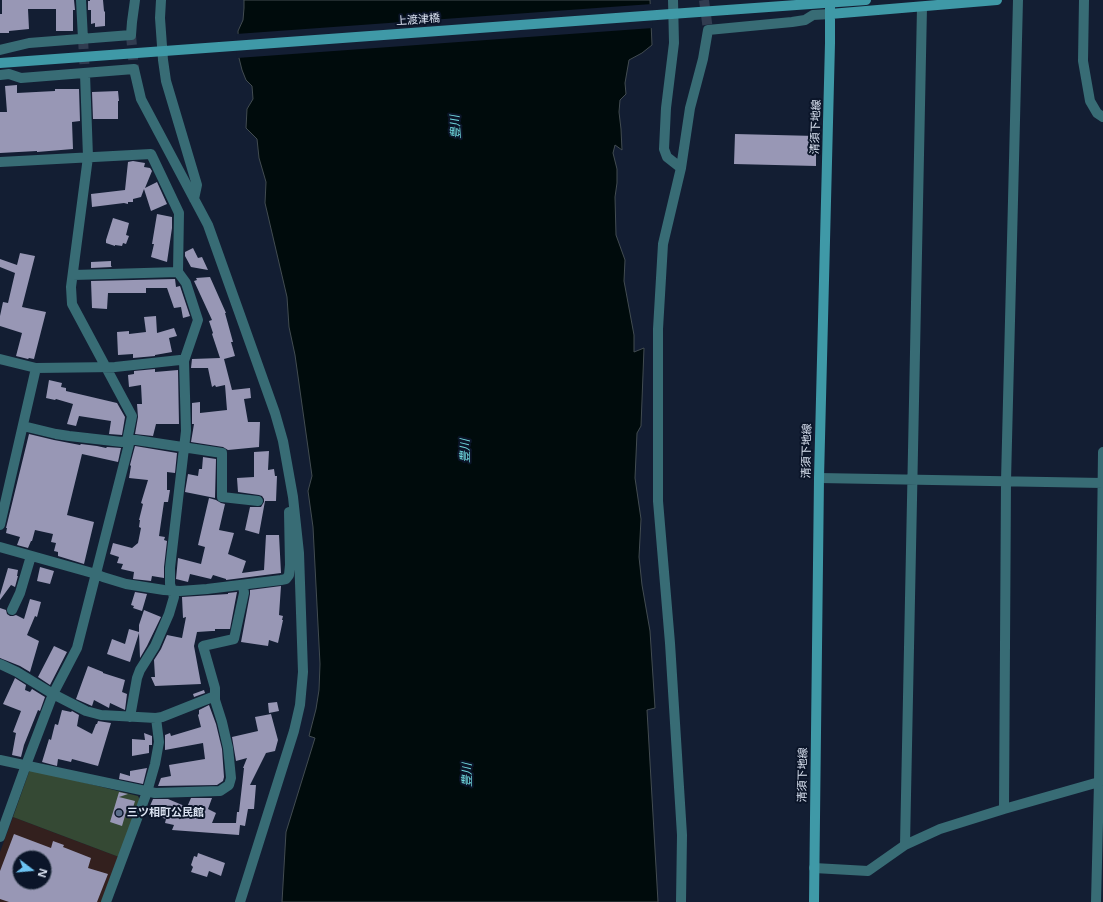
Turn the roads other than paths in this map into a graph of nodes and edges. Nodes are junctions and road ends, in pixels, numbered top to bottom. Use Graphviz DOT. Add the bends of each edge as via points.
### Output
graph roads {
  1 [pos="81,0"];
  2 [pos="136,0"];
  3 [pos="161,0"];
  4 [pos="673,0"];
  5 [pos="830,0"];
  6 [pos="866,0"];
  7 [pos="997,0"];
  8 [pos="1018,0"];
  9 [pos="1084,0"];
  10 [pos="922,7"];
  11 [pos="672,14"];
  12 [pos="830,14"];
  13 [pos="83,39"];
  14 [pos="0,50"];
  15 [pos="165,51"];
  16 [pos="0,63"];
  17 [pos="85,74"];
  18 [pos="0,75"];
  19 [pos="1103,117"];
  20 [pos="88,157"];
  21 [pos="0,162"];
  22 [pos="681,168"];
  23 [pos="194,199"];
  24 [pos="178,272"];
  25 [pos="73,274"];
  26 [pos="0,359"];
  27 [pos="184,361"];
  28 [pos="105,367"];
  29 [pos="36,368"];
  30 [pos="24,426"];
  31 [pos="128,440"];
  32 [pos="185,448"];
  33 [pos="1103,452"];
  34 [pos="818,478"];
  35 [pos="912,480"];
  36 [pos="1006,481"];
  37 [pos="1103,483"];
  38 [pos="293,497"];
  39 [pos="258,501"];
  40 [pos="0,525"];
  41 [pos="0,547"];
  42 [pos="31,556"];
  43 [pos="96,574"];
  44 [pos="242,585"];
  45 [pos="172,590"];
  46 [pos="12,610"];
  47 [pos="0,664"];
  48 [pos="53,694"];
  49 [pos="215,696"];
  50 [pos="130,717"];
  51 [pos="156,718"];
  52 [pos="0,760"];
  53 [pos="26,765"];
  54 [pos="1099,782"];
  55 [pos="147,792"];
  56 [pos="1004,809"];
  57 [pos="0,837"];
  58 [pos="905,845"];
  59 [pos="814,868"];
  60 [pos="106,902"];
  61 [pos="240,902"];
  62 [pos="681,902"];
  63 [pos="814,902"];
  64 [pos="1096,902"];
  1 -- 13 [label="street"];
  2 -- 13 [label="street" via="131,35"];
  3 -- 15 [label="street" via="160,18"];
  4 -- 11 [label="street"];
  5 -- 12 [label="main road, 清須下地線"];
  6 -- 11 [label="main road, 上渡津橋, bridge"];
  7 -- 10 [label="main road"];
  8 -- 36 [label="street"];
  9 -- 19 [label="street" via="1083,61 1090,101 1097,113"];
  10 -- 12 [label="main road"];
  10 -- 35 [label="street"];
  11 -- 15 [label="main road, 上渡津橋"];
  11 -- 22 [label="street" via="674,43 664,149 667,157"];
  12 -- 22 [label="street" via="813,15 805,20 792,22 708,30 690,108"];
  12 -- 34 [label="main road, 清須下地線"];
  13 -- 14 [label="street" via="29,43"];
  15 -- 16 [label="main road, 上渡津橋"];
  15 -- 23 [label="street" via="166,81 197,185"];
  17 -- 18 [label="street" via="21,78 9,74"];
  17 -- 20 [label="street"];
  17 -- 23 [label="street" via="134,69 141,99"];
  20 -- 21 [label="street"];
  20 -- 24 [label="street" via="151,154 180,213"];
  20 -- 25 [label="street"];
  22 -- 62 [label="street" via="663,244 658,329 658,501 682,835"];
  23 -- 38 [label="street" via="208,225 275,414 283,441"];
  24 -- 25 [label="street"];
  24 -- 27 [label="street" via="186,283 198,320"];
  25 -- 28 [label="street" via="70,287 72,304"];
  26 -- 29 [label="street"];
  27 -- 28 [label="street"];
  27 -- 32 [label="street"];
  28 -- 29 [label="street"];
  28 -- 31 [label="street" via="132,416"];
  29 -- 30 [label="street"];
  30 -- 31 [label="street" via="68,436 122,442"];
  30 -- 40 [label="street"];
  31 -- 32 [label="street"];
  31 -- 43 [label="street"];
  32 -- 39 [label="street" via="222,453 222,497"];
  32 -- 45 [label="street" via="170,568"];
  33 -- 37 [label="street"];
  34 -- 35 [label="street"];
  34 -- 59 [label="main road, 清須下地線"];
  35 -- 36 [label="street"];
  35 -- 58 [label="street"];
  36 -- 37 [label="street"];
  36 -- 56 [label="street"];
  37 -- 54 [label="street"];
  38 -- 44 [label="street" via="289,509 290,565 286,579"];
  38 -- 61 [label="street" via="299,553 303,672 300,706"];
  41 -- 42 [label="street"];
  42 -- 43 [label="street"];
  42 -- 46 [label="street"];
  43 -- 45 [label="street" via="126,584"];
  43 -- 48 [label="street" via="77,648"];
  44 -- 45 [label="street"];
  44 -- 49 [label="street" via="244,593 234,639 203,646"];
  45 -- 50 [label="street" via="174,597 169,614 137,678"];
  47 -- 48 [label="street"];
  48 -- 50 [label="street" via="86,712"];
  48 -- 53 [label="street"];
  49 -- 51 [label="street"];
  49 -- 55 [label="street" via="228,748 231,778 228,785 220,791"];
  50 -- 51 [label="street"];
  51 -- 55 [label="street" via="158,742"];
  52 -- 53 [label="street"];
  53 -- 55 [label="street"];
  53 -- 57 [label="street"];
  54 -- 56 [label="street"];
  54 -- 64 [label="street"];
  55 -- 60 [label="street"];
  56 -- 58 [label="street" via="940,829"];
  58 -- 59 [label="street" via="868,871"];
  59 -- 63 [label="main road, 清須下地線"];
}
